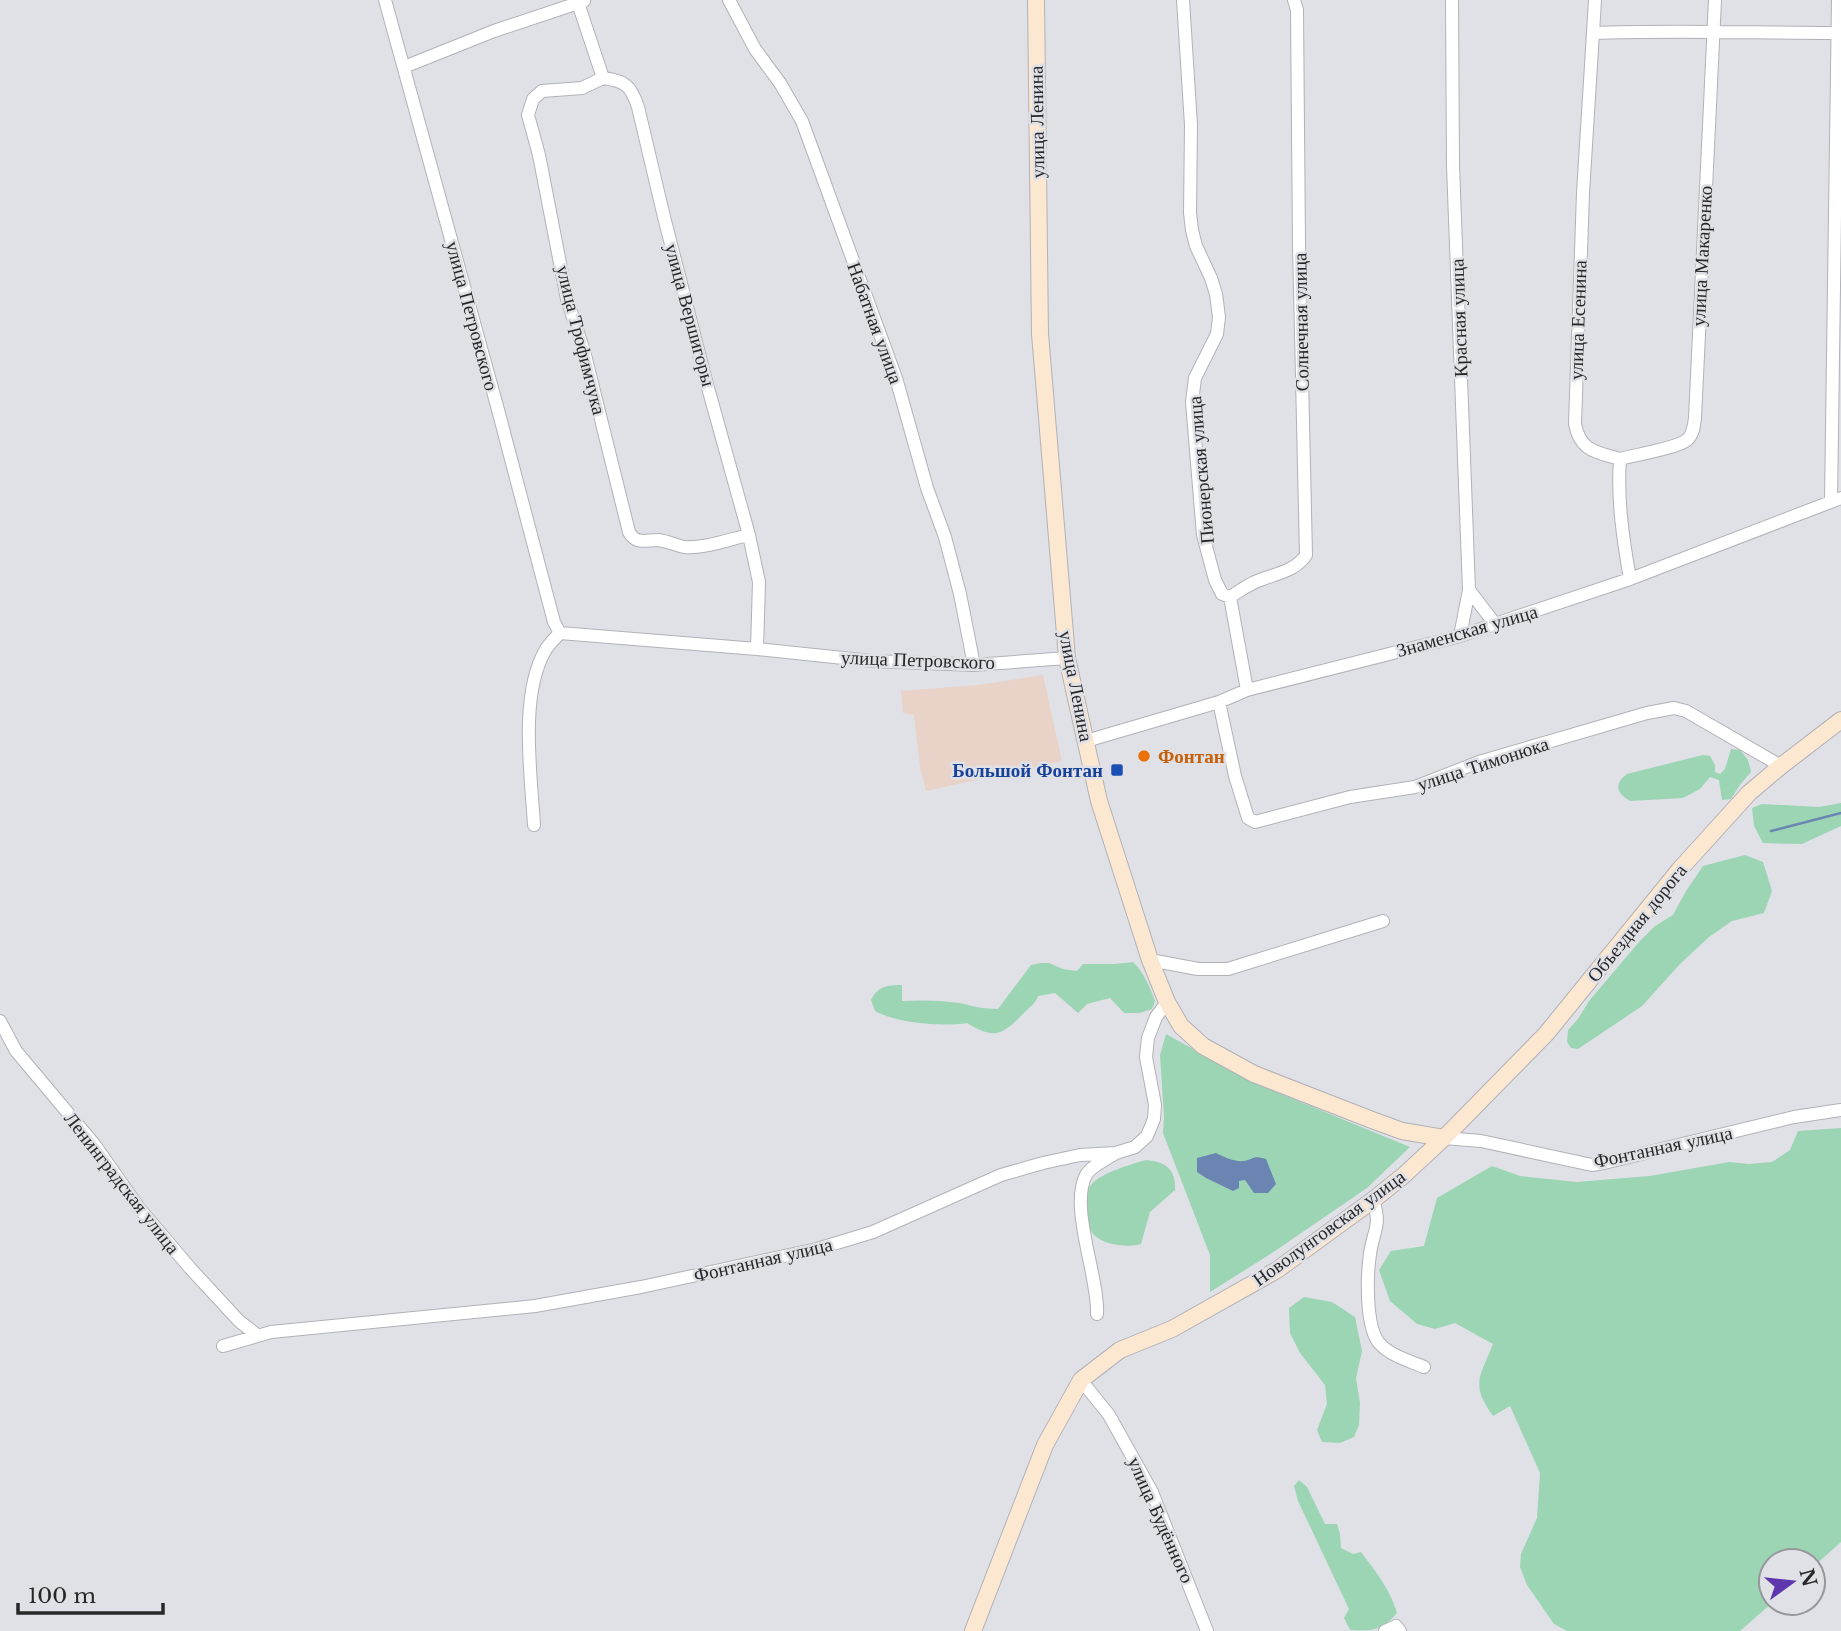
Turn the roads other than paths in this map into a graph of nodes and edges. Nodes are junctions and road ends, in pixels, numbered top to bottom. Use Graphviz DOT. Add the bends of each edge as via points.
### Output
graph roads {
  1 [pos="385,0"];
  2 [pos="729,0"];
  3 [pos="1036,0"];
  4 [pos="1183,0"];
  5 [pos="1294,0"];
  6 [pos="1452,0"];
  7 [pos="1595,0"];
  8 [pos="1715,0"];
  9 [pos="1839,0"];
  10 [pos="582,1"];
  11 [pos="1713,31"];
  12 [pos="1593,33"];
  13 [pos="1838,33"];
  14 [pos="404,67"];
  15 [pos="603,78"];
  16 [pos="1620,459"];
  17 [pos="1836,500"];
  18 [pos="749,535"];
  19 [pos="1630,579"];
  20 [pos="1469,590"];
  21 [pos="1230,597"];
  22 [pos="1496,624"];
  23 [pos="560,633"];
  24 [pos="1460,636"];
  25 [pos="757,649"];
  26 [pos="1067,658"];
  27 [pos="974,665"];
  28 [pos="1247,690"];
  29 [pos="1219,702"];
  30 [pos="1841,720"];
  31 [pos="1086,741"];
  32 [pos="1781,766"];
  33 [pos="534,825"];
  34 [pos="1382,921"];
  35 [pos="1150,960"];
  36 [pos="1167,1002"];
  37 [pos="0,1021"];
  38 [pos="1841,1110"];
  39 [pos="1444,1138"];
  40 [pos="1116,1153"];
  41 [pos="1087,1155"];
  42 [pos="1087,1173"];
  43 [pos="1373,1200"];
  44 [pos="1097,1314"];
  45 [pos="257,1335"];
  46 [pos="223,1346"];
  47 [pos="1424,1367"];
  48 [pos="1082,1380"];
  49 [pos="973,1631"];
  50 [pos="1207,1631"];
  51 [pos="1385,1631"];
  52 [pos="1400,1631"];
  1 -- 14 [label="street, улица Петровского"];
  2 -- 27 [label="street, Набатная улица" via="803,121 895,378 945,537"];
  3 -- 26 [label="street, улица Ленина" via="1040,334"];
  4 -- 21 [label="street, Пионерская улица" via="1191,125 1190,213 1219,317 1217,334 1195,378 1192,402 1203,535 1215,580 1222,594"];
  5 -- 21 [label="street, Солнечная улица" via="1306,555 1301,563"];
  6 -- 20 [label="street, Красная улица" via="1453,179"];
  7 -- 12 [label="street, улица Есенина"];
  8 -- 11 [label="street, улица Макаренко"];
  9 -- 13 [label="street"];
  10 -- 14 [label="street"];
  10 -- 15 [label="street"];
  11 -- 12 [label="street"];
  11 -- 13 [label="street"];
  11 -- 16 [label="street, улица Макаренко" via="1692,432 1673,446"];
  12 -- 16 [label="street, улица Есенина" via="1575,424 1582,443"];
  13 -- 17 [label="street"];
  14 -- 23 [label="street, улица Петровского"];
  15 -- 18 [label="street, улица Вершигоры" via="624,83 638,107"];
  15 -- 18 [label="street, улица Трофимчука" via="583,88 542,91 533,99 528,115 567,299 629,532 639,542 657,540 684,547"];
  16 -- 19 [label="street" via="1622,535"];
  17 -- 19 [label="street, Знаменская улица"];
  18 -- 25 [label="street, улица Вершигоры" via="759,582"];
  19 -- 22 [label="street, Знаменская улица"];
  20 -- 22 [label="street"];
  20 -- 24 [label="street, Красная улица"];
  21 -- 28 [label="street, Пионерская улица"];
  22 -- 24 [label="street, Знаменская улица"];
  23 -- 25 [label="street, улица Петровского"];
  23 -- 33 [label="street" via="546,650 533,681"];
  24 -- 28 [label="street, Знаменская улица"];
  25 -- 27 [label="street, улица Петровского" via="872,662"];
  26 -- 27 [label="street, улица Петровского"];
  26 -- 31 [label="street, улица Ленина"];
  28 -- 29 [label="street, Знаменская улица"];
  29 -- 31 [label="street, Знаменская улица"];
  29 -- 32 [label="street, улица Тимонюка" via="1235,776 1248,818 1255,822 1350,797 1415,788 1479,762 1674,708"];
  30 -- 32 [label="street, Объездная дорога"];
  31 -- 35 [label="street, улица Ленина" via="1099,801"];
  32 -- 39 [label="street, Объездная дорога" via="1724,819 1546,1034"];
  34 -- 35 [label="street" via="1228,968 1198,969"];
  35 -- 36 [label="street, улица Ленина"];
  36 -- 39 [label="street, улица Ленина" via="1181,1026 1203,1046 1254,1074 1402,1131"];
  36 -- 40 [label="street, Фонтанная улица" via="1148,1038 1146,1057 1155,1105 1152,1128 1135,1147"];
  37 -- 45 [label="street, Ленинградская улица" via="16,1051 94,1144 139,1208 239,1321"];
  38 -- 39 [label="street, Фонтанная улица" via="1592,1164"];
  39 -- 43 [label="street, Новолунговская улица"];
  40 -- 41 [label="street, Фонтанная улица"];
  40 -- 42 [label="street"];
  41 -- 42 [label="street"];
  41 -- 45 [label="street, Фонтанная улица" via="1001,1175 873,1232 711,1272 535,1306"];
  42 -- 44 [label="street" via="1081,1189 1082,1216"];
  43 -- 47 [label="street" via="1377,1227 1368,1275 1372,1327 1381,1345"];
  43 -- 48 [label="street, Новолунговская улица" via="1277,1269 1172,1329 1120,1350"];
  45 -- 46 [label="street, Фонтанная улица"];
  48 -- 49 [label="street, Новолунговская улица" via="1045,1445"];
  48 -- 50 [label="street, улица Будённого" via="1109,1415 1152,1492"];
  51 -- 52 [label="street" via="1396,1626"];
}
